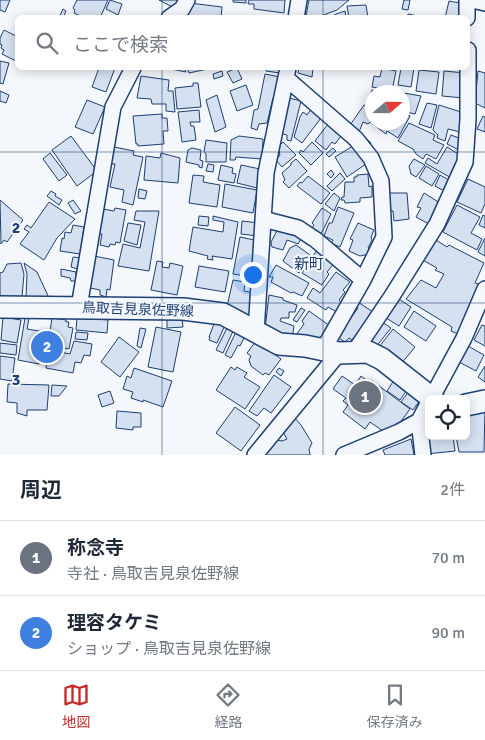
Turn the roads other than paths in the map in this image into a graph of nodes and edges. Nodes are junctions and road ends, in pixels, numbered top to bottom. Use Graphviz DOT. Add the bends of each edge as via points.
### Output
graph roads {
  1 [pos="187,0"];
  2 [pos="299,0"];
  3 [pos="467,0"];
  4 [pos="473,0"];
  5 [pos="485,3"];
  6 [pos="173,15"];
  7 [pos="296,15"];
  8 [pos="467,15"];
  9 [pos="132,70"];
  10 [pos="468,70"];
  11 [pos="287,73"];
  12 [pos="263,219"];
  13 [pos="363,280"];
  14 [pos="485,289"];
  15 [pos="0,307"];
  16 [pos="78,307"];
  17 [pos="256,332"];
  18 [pos="339,351"];
  19 [pos="426,395"];
  20 [pos="433,395"];
  21 [pos="485,401"];
  22 [pos="470,404"];
  23 [pos="425,409"];
  24 [pos="418,421"];
  25 [pos="255,455"];
  26 [pos="344,455"];
  27 [pos="423,455"];
  1 -- 6 [label="street"];
  2 -- 7 [label="street"];
  3 -- 8 [label="street"];
  4 -- 5 [label="street"];
  9 -- 16 [label="street" via="113,107"];
  10 -- 18 [label="street" via="465,162 437,224 392,296"];
  11 -- 12 [label="street" via="266,173"];
  11 -- 13 [label="street" via="356,139 371,158 381,181 384,237"];
  12 -- 13 [label="street" via="298,228"];
  12 -- 17 [label="street"];
  13 -- 18 [label="street"];
  14 -- 20 [label="street" via="464,338"];
  15 -- 16 [label="main road, 鳥取吉見泉佐野線"];
  16 -- 17 [label="main road, 鳥取吉見泉佐野線" via="183,309 222,314"];
  17 -- 18 [label="main road, 鳥取吉見泉佐野線" via="279,344"];
  18 -- 19 [label="main road, 鳥取吉見泉佐野線" via="368,352 382,359"];
  18 -- 25 [label="street"];
  21 -- 22 [label="main road"];
  23 -- 24 [label="street"];
  24 -- 26 [label="street"];
  24 -- 27 [label="street"];
}
